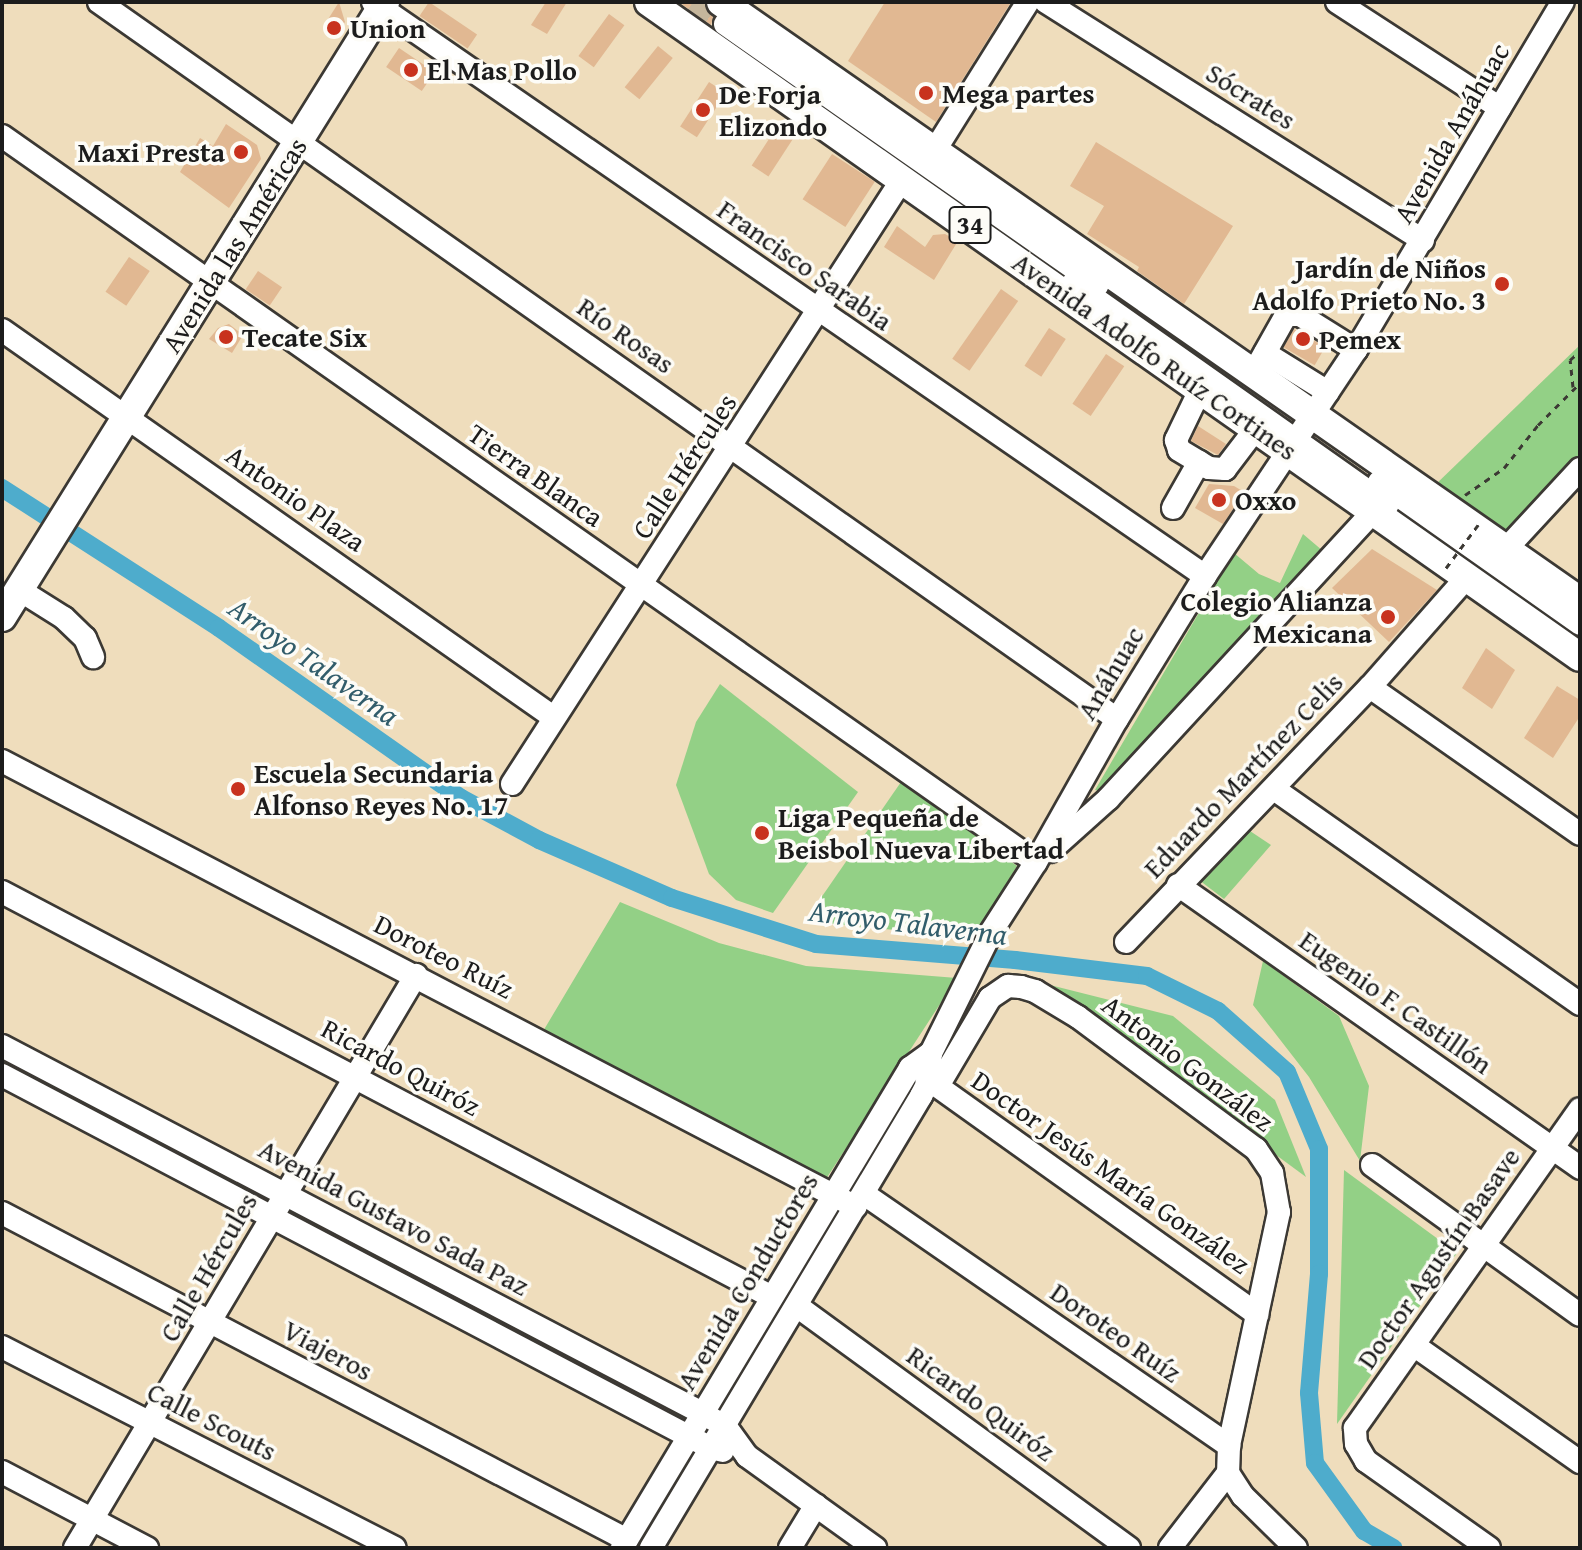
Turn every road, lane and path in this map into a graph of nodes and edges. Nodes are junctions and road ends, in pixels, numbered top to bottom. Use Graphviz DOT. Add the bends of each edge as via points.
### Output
graph roads {
  1 [pos="99,2"];
  2 [pos="649,2"];
  3 [pos="1028,2"];
  4 [pos="1046,2"];
  5 [pos="1337,2"];
  6 [pos="1563,2"];
  7 [pos="380,4"];
  8 [pos="721,21"];
  9 [pos="1500,108"];
  10 [pos="2,136"];
  11 [pos="299,142"];
  12 [pos="935,150"];
  13 [pos="903,178"];
  14 [pos="1423,240"];
  15 [pos="211,284"];
  16 [pos="819,311"];
  17 [pos="2,330"];
  18 [pos="1356,350"];
  19 [pos="1580,351"];
  20 [pos="1259,363"];
  21 [pos="1580,383"];
  22 [pos="1573,387"];
  23 [pos="1201,388"];
  24 [pos="1328,392"];
  25 [pos="126,415"];
  26 [pos="1257,427"];
  27 [pos="1300,433"];
  28 [pos="732,446"];
  29 [pos="1199,462"];
  30 [pos="1580,469"];
  31 [pos="1461,504"];
  32 [pos="1173,508"];
  33 [pos="1374,511"];
  34 [pos="1478,525"];
  35 [pos="1506,549"];
  36 [pos="1457,573"];
  37 [pos="1205,576"];
  38 [pos="643,586"];
  39 [pos="18,589"];
  40 [pos="1580,601"];
  41 [pos="2,617"];
  42 [pos="1580,624"];
  43 [pos="1580,642"];
  44 [pos="93,657"];
  45 [pos="1580,657"];
  46 [pos="1370,687"];
  47 [pos="553,717"];
  48 [pos="1117,719"];
  49 [pos="2,761"];
  50 [pos="512,784"];
  51 [pos="1274,789"];
  52 [pos="1580,834"];
  53 [pos="1036,862"];
  54 [pos="1178,885"];
  55 [pos="2,892"];
  56 [pos="1126,942"];
  57 [pos="416,975"];
  58 [pos="1580,1004"];
  59 [pos="943,1030"];
  60 [pos="2,1046"];
  61 [pos="931,1053"];
  62 [pos="910,1068"];
  63 [pos="2,1075"];
  64 [pos="356,1077"];
  65 [pos="934,1083"];
  66 [pos="1580,1109"];
  67 [pos="1551,1148"];
  68 [pos="1372,1165"];
  69 [pos="1580,1168"];
  70 [pos="285,1193"];
  71 [pos="835,1193"];
  72 [pos="860,1200"];
  73 [pos="2,1213"];
  74 [pos="273,1217"];
  75 [pos="1483,1248"];
  76 [pos="772,1297"];
  77 [pos="797,1306"];
  78 [pos="1257,1314"];
  79 [pos="1580,1315"];
  80 [pos="212,1323"];
  81 [pos="1415,1346"];
  82 [pos="2,1347"];
  83 [pos="702,1413"];
  84 [pos="151,1424"];
  85 [pos="726,1427"];
  86 [pos="689,1435"];
  87 [pos="1229,1446"];
  88 [pos="711,1448"];
  89 [pos="747,1456"];
  90 [pos="1580,1462"];
  91 [pos="2,1472"];
  92 [pos="1228,1473"];
  93 [pos="816,1505"];
  94 [pos="92,1519"];
  95 [pos="625,1544"];
  96 [pos="75,1548"];
  97 [pos="147,1548"];
  98 [pos="395,1548"];
  99 [pos="651,1548"];
  100 [pos="790,1548"];
  101 [pos="875,1548"];
  102 [pos="1129,1548"];
  103 [pos="1170,1548"];
  104 [pos="1296,1548"];
  105 [pos="1489,1548"];
  1 -- 11 [label="street, Río Rosas"];
  2 -- 13 [label="main road, Avenida Adolfo Ruíz Cortines / 34"];
  3 -- 12 [label="street"];
  4 -- 14 [label="street, Sócrates"];
  5 -- 9 [label="street"];
  6 -- 9 [label="street, Avenida Anáhuac"];
  7 -- 11 [label="main road, Avenida las Américas"];
  7 -- 16 [label="street, Francisco Sarabia"];
  8 -- 12 [label="main road, Avenida Adolfo Ruíz Cortines / 34"];
  8 -- 27 [label="street"];
  9 -- 14 [label="street, Avenida Anáhuac"];
  10 -- 15 [label="street, Tierra Blanca"];
  11 -- 15 [label="main road, Avenida las Américas"];
  11 -- 28 [label="street, Río Rosas"];
  12 -- 20 [label="main road, Avenida Adolfo Ruíz Cortines / 34"];
  13 -- 16 [label="street, Calle Hércules"];
  13 -- 23 [label="main road, Avenida Adolfo Ruíz Cortines / 34"];
  14 -- 18 [label="street, Avenida Anáhuac"];
  15 -- 25 [label="main road, Avenida las Américas"];
  15 -- 38 [label="street, Tierra Blanca"];
  16 -- 28 [label="street, Calle Hércules"];
  16 -- 37 [label="street, Francisco Sarabia"];
  17 -- 25 [label="street, Antonio Plaza"];
  18 -- 20 [label="street" via="1295,314 1285,317"];
  18 -- 24 [label="street, Avenida Anáhuac"];
  19 -- 22 [label="path" via="1570,360"];
  20 -- 24 [label="street"];
  20 -- 27 [label="main road, Avenida Adolfo Ruíz Cortines / 34"];
  21 -- 22 [label="path"];
  22 -- 31 [label="path" via="1504,468 1468,490"];
  23 -- 26 [label="main road, Avenida Adolfo Ruíz Cortines / 34"];
  23 -- 29 [label="street" via="1175,445"];
  24 -- 27 [label="street, Avenida Anáhuac"];
  25 -- 39 [label="main road, Avenida las Américas"];
  25 -- 47 [label="street, Antonio Plaza"];
  26 -- 27 [label="main road, Avenida Adolfo Ruíz Cortines / 34"];
  26 -- 29 [label="street" via="1225,469"];
  27 -- 33 [label="main road, Avenida Adolfo Ruíz Cortines / 34"];
  27 -- 35 [label="main road, Avenida Adolfo Ruíz Cortines / 34"];
  27 -- 37 [label="street, Anáhuac"];
  27 -- 42 [label="street"];
  27 -- 43 [label="street"];
  28 -- 38 [label="street, Calle Hércules"];
  28 -- 48 [label="street, Río Rosas"];
  29 -- 32 [label="street"];
  30 -- 35 [label="street"];
  33 -- 36 [label="main road, Avenida Adolfo Ruíz Cortines / 34"];
  33 -- 53 [label="street" via="1108,799"];
  34 -- 36 [label="path, bridge"];
  35 -- 40 [label="main road, Avenida Adolfo Ruíz Cortines / 34"];
  36 -- 45 [label="main road, Avenida Adolfo Ruíz Cortines / 34"];
  36 -- 46 [label="street, Eduardo Martínez Celis"];
  37 -- 48 [label="street, Anáhuac"];
  38 -- 47 [label="street, Calle Hércules"];
  38 -- 53 [label="street, Tierra Blanca"];
  39 -- 41 [label="main road, Avenida las Américas"];
  39 -- 44 [label="street" via="64,618 85,638"];
  46 -- 51 [label="street, Eduardo Martínez Celis"];
  46 -- 52 [label="street"];
  47 -- 50 [label="street, Calle Hércules"];
  48 -- 53 [label="street, Anáhuac"];
  49 -- 57 [label="street, Doroteo Ruíz"];
  51 -- 54 [label="street, Eduardo Martínez Celis"];
  51 -- 58 [label="street"];
  53 -- 59 [label="street, Anáhuac" via="991,932"];
  54 -- 56 [label="street, Eduardo Martínez Celis"];
  54 -- 67 [label="street, Eugenio F. Castillón"];
  55 -- 64 [label="street, Ricardo Quiróz"];
  57 -- 64 [label="street, Calle Hércules"];
  57 -- 71 [label="street, Doroteo Ruíz"];
  59 -- 61 [label="street, Avenida Conductores"];
  60 -- 70 [label="street, Avenida Gustavo Sada Paz"];
  61 -- 62 [label="street, Avenida Conductores"];
  61 -- 65 [label="street, Avenida Conductores"];
  62 -- 65 [label="street, Doctor Jesús María González"];
  62 -- 71 [label="street, Avenida Conductores"];
  63 -- 74 [label="street, Avenida Gustavo Sada Paz"];
  64 -- 70 [label="street, Calle Hércules"];
  64 -- 76 [label="street, Ricardo Quiróz"];
  65 -- 72 [label="street, Avenida Conductores"];
  65 -- 78 [label="street, Doctor Jesús María González"];
  65 -- 78 [label="street, Antonio González" via="997,991 1008,986 1035,991 1078,1017 1256,1149 1265,1162 1279,1212"];
  66 -- 67 [label="street, Doctor Agustín Basave"];
  67 -- 69 [label="street, Eugenio F. Castillón"];
  67 -- 75 [label="street, Doctor Agustín Basave"];
  68 -- 75 [label="street"];
  70 -- 74 [label="street, Calle Hércules"];
  70 -- 83 [label="street, Avenida Gustavo Sada Paz"];
  71 -- 72 [label="street, Doroteo Ruíz"];
  71 -- 76 [label="street, Avenida Conductores"];
  72 -- 77 [label="street, Avenida Conductores"];
  72 -- 87 [label="street, Doroteo Ruíz"];
  73 -- 80 [label="street, Viajeros"];
  74 -- 80 [label="street, Calle Hércules"];
  74 -- 86 [label="street, Avenida Gustavo Sada Paz"];
  75 -- 79 [label="street"];
  75 -- 81 [label="street, Doctor Agustín Basave"];
  76 -- 83 [label="street, Avenida Conductores"];
  77 -- 85 [label="street, Avenida Conductores"];
  77 -- 102 [label="street, Ricardo Quiróz"];
  78 -- 87 [label="street, Antonio González"];
  80 -- 84 [label="street, Calle Hércules"];
  80 -- 95 [label="street, Viajeros"];
  81 -- 90 [label="street"];
  81 -- 105 [label="street, Doctor Agustín Basave" via="1355,1428 1356,1444 1366,1461"];
  82 -- 84 [label="street, Calle Scouts"];
  83 -- 85 [label="street, Avenida Gustavo Sada Paz"];
  83 -- 86 [label="street, Avenida Conductores"];
  84 -- 94 [label="street, Calle Hércules"];
  84 -- 98 [label="street, Calle Scouts"];
  85 -- 88 [label="street, Avenida Conductores"];
  85 -- 89 [label="street, Avenida Gustavo Sada Paz"];
  86 -- 88 [label="street, Avenida Gustavo Sada Paz"];
  86 -- 95 [label="street, Avenida Conductores"];
  87 -- 92 [label="street"];
  88 -- 89 [label="street, Avenida Gustavo Sada Paz"];
  88 -- 99 [label="street, Avenida Conductores"];
  89 -- 93 [label="street, Avenida Gustavo Sada Paz"];
  91 -- 94 [label="street"];
  92 -- 103 [label="street"];
  92 -- 104 [label="street" via="1258,1514"];
  93 -- 100 [label="street"];
  93 -- 101 [label="street, Avenida Gustavo Sada Paz"];
  94 -- 96 [label="street, Calle Hércules"];
  94 -- 97 [label="street"];
}
